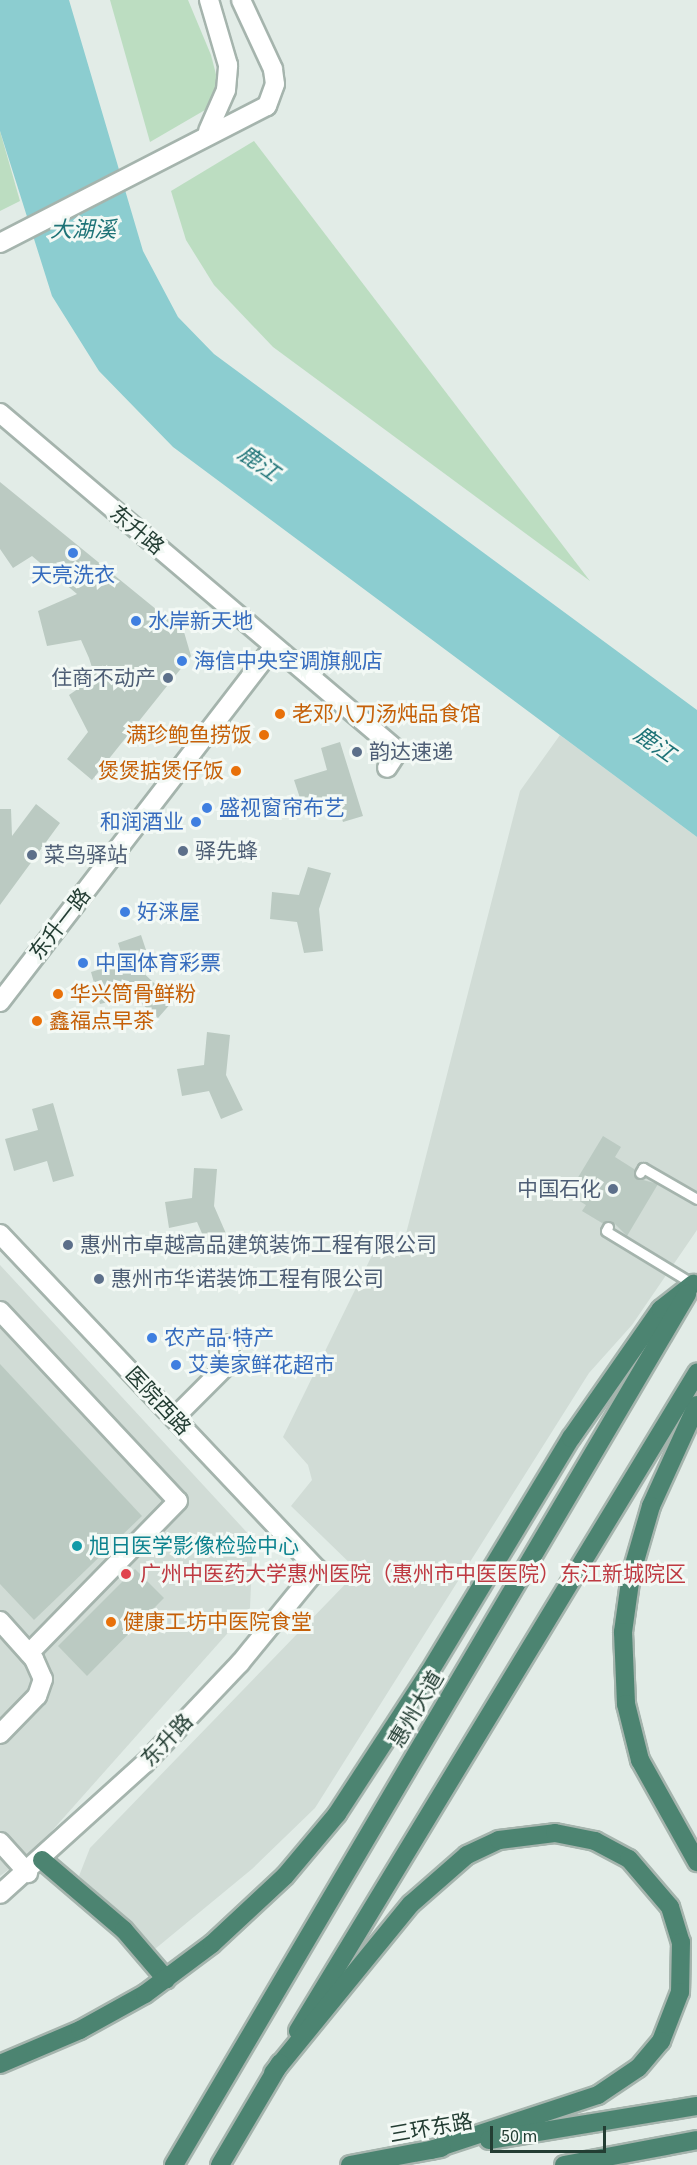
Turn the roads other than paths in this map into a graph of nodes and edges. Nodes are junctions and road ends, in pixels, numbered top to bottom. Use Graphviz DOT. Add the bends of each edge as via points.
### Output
graph roads {
  1 [pos="208,0"];
  2 [pos="241,0"];
  3 [pos="208,131"];
  4 [pos="0,243"];
  5 [pos="0,413"];
  6 [pos="274,646"];
  7 [pos="387,768"];
  8 [pos="0,1002"];
  9 [pos="640,1173"];
  10 [pos="697,1199"];
  11 [pos="608,1227"];
  12 [pos="0,1234"];
  13 [pos="695,1281"];
  14 [pos="0,1311"];
  15 [pos="230,1344"];
  16 [pos="697,1373"];
  17 [pos="697,1405"];
  18 [pos="174,1418"];
  19 [pos="317,1569"];
  20 [pos="0,1621"];
  21 [pos="29,1653"];
  22 [pos="0,1734"];
  23 [pos="0,1842"];
  24 [pos="42,1860"];
  25 [pos="697,1862"];
  26 [pos="28,1873"];
  27 [pos="0,1894"];
  28 [pos="166,1979"];
  29 [pos="0,2064"];
  30 [pos="273,2073"];
  31 [pos="697,2106"];
  32 [pos="697,2140"];
  33 [pos="431,2150"];
  34 [pos="174,2165"];
  35 [pos="220,2165"];
  36 [pos="350,2165"];
  37 [pos="564,2165"];
  1 -- 3 [label="street" via="228,65 226,90"];
  2 -- 3 [label="street" via="273,69 272,97 257,111 218,132"];
  3 -- 4 [label="street"];
  5 -- 6 [label="street, 东升路"];
  6 -- 7 [label="street, 东升路" via="398,751"];
  6 -- 8 [label="street, 东升一路"];
  9 -- 10 [label="lane" via="643,1168"];
  11 -- 13 [label="lane" via="606,1231"];
  12 -- 18 [label="street, 医院西路"];
  13 -- 28 [label="highway" via="661,1310 571,1438 337,1814 249,1911"];
  13 -- 34 [label="highway, 惠州大道"];
  14 -- 21 [label="street" via="178,1501"];
  15 -- 18 [label="street" via="228,1364"];
  16 -- 30 [label="highway"];
  17 -- 25 [label="highway" via="639,1544 625,1606 623,1642 626,1704 640,1760"];
  18 -- 19 [label="street, 医院西路"];
  19 -- 24 [label="street, 东升路" via="220,1685"];
  20 -- 21 [label="street"];
  21 -- 22 [label="street" via="43,1674 42,1688"];
  23 -- 26 [label="street"];
  24 -- 26 [label="street, 东升路"];
  24 -- 28 [label="highway" via="124,1930"];
  26 -- 27 [label="street, 东升路"];
  28 -- 29 [label="highway" via="103,2019"];
  30 -- 33 [label="highway" via="411,1904 467,1855 499,1840 555,1833 595,1841 629,1859 670,1906 681,1941 680,1992 661,2041 638,2068 598,2095"];
  30 -- 35 [label="highway"];
  31 -- 33 [label="highway, 三环东路"];
  32 -- 37 [label="highway"];
  33 -- 36 [label="highway, 三环东路"];
}
